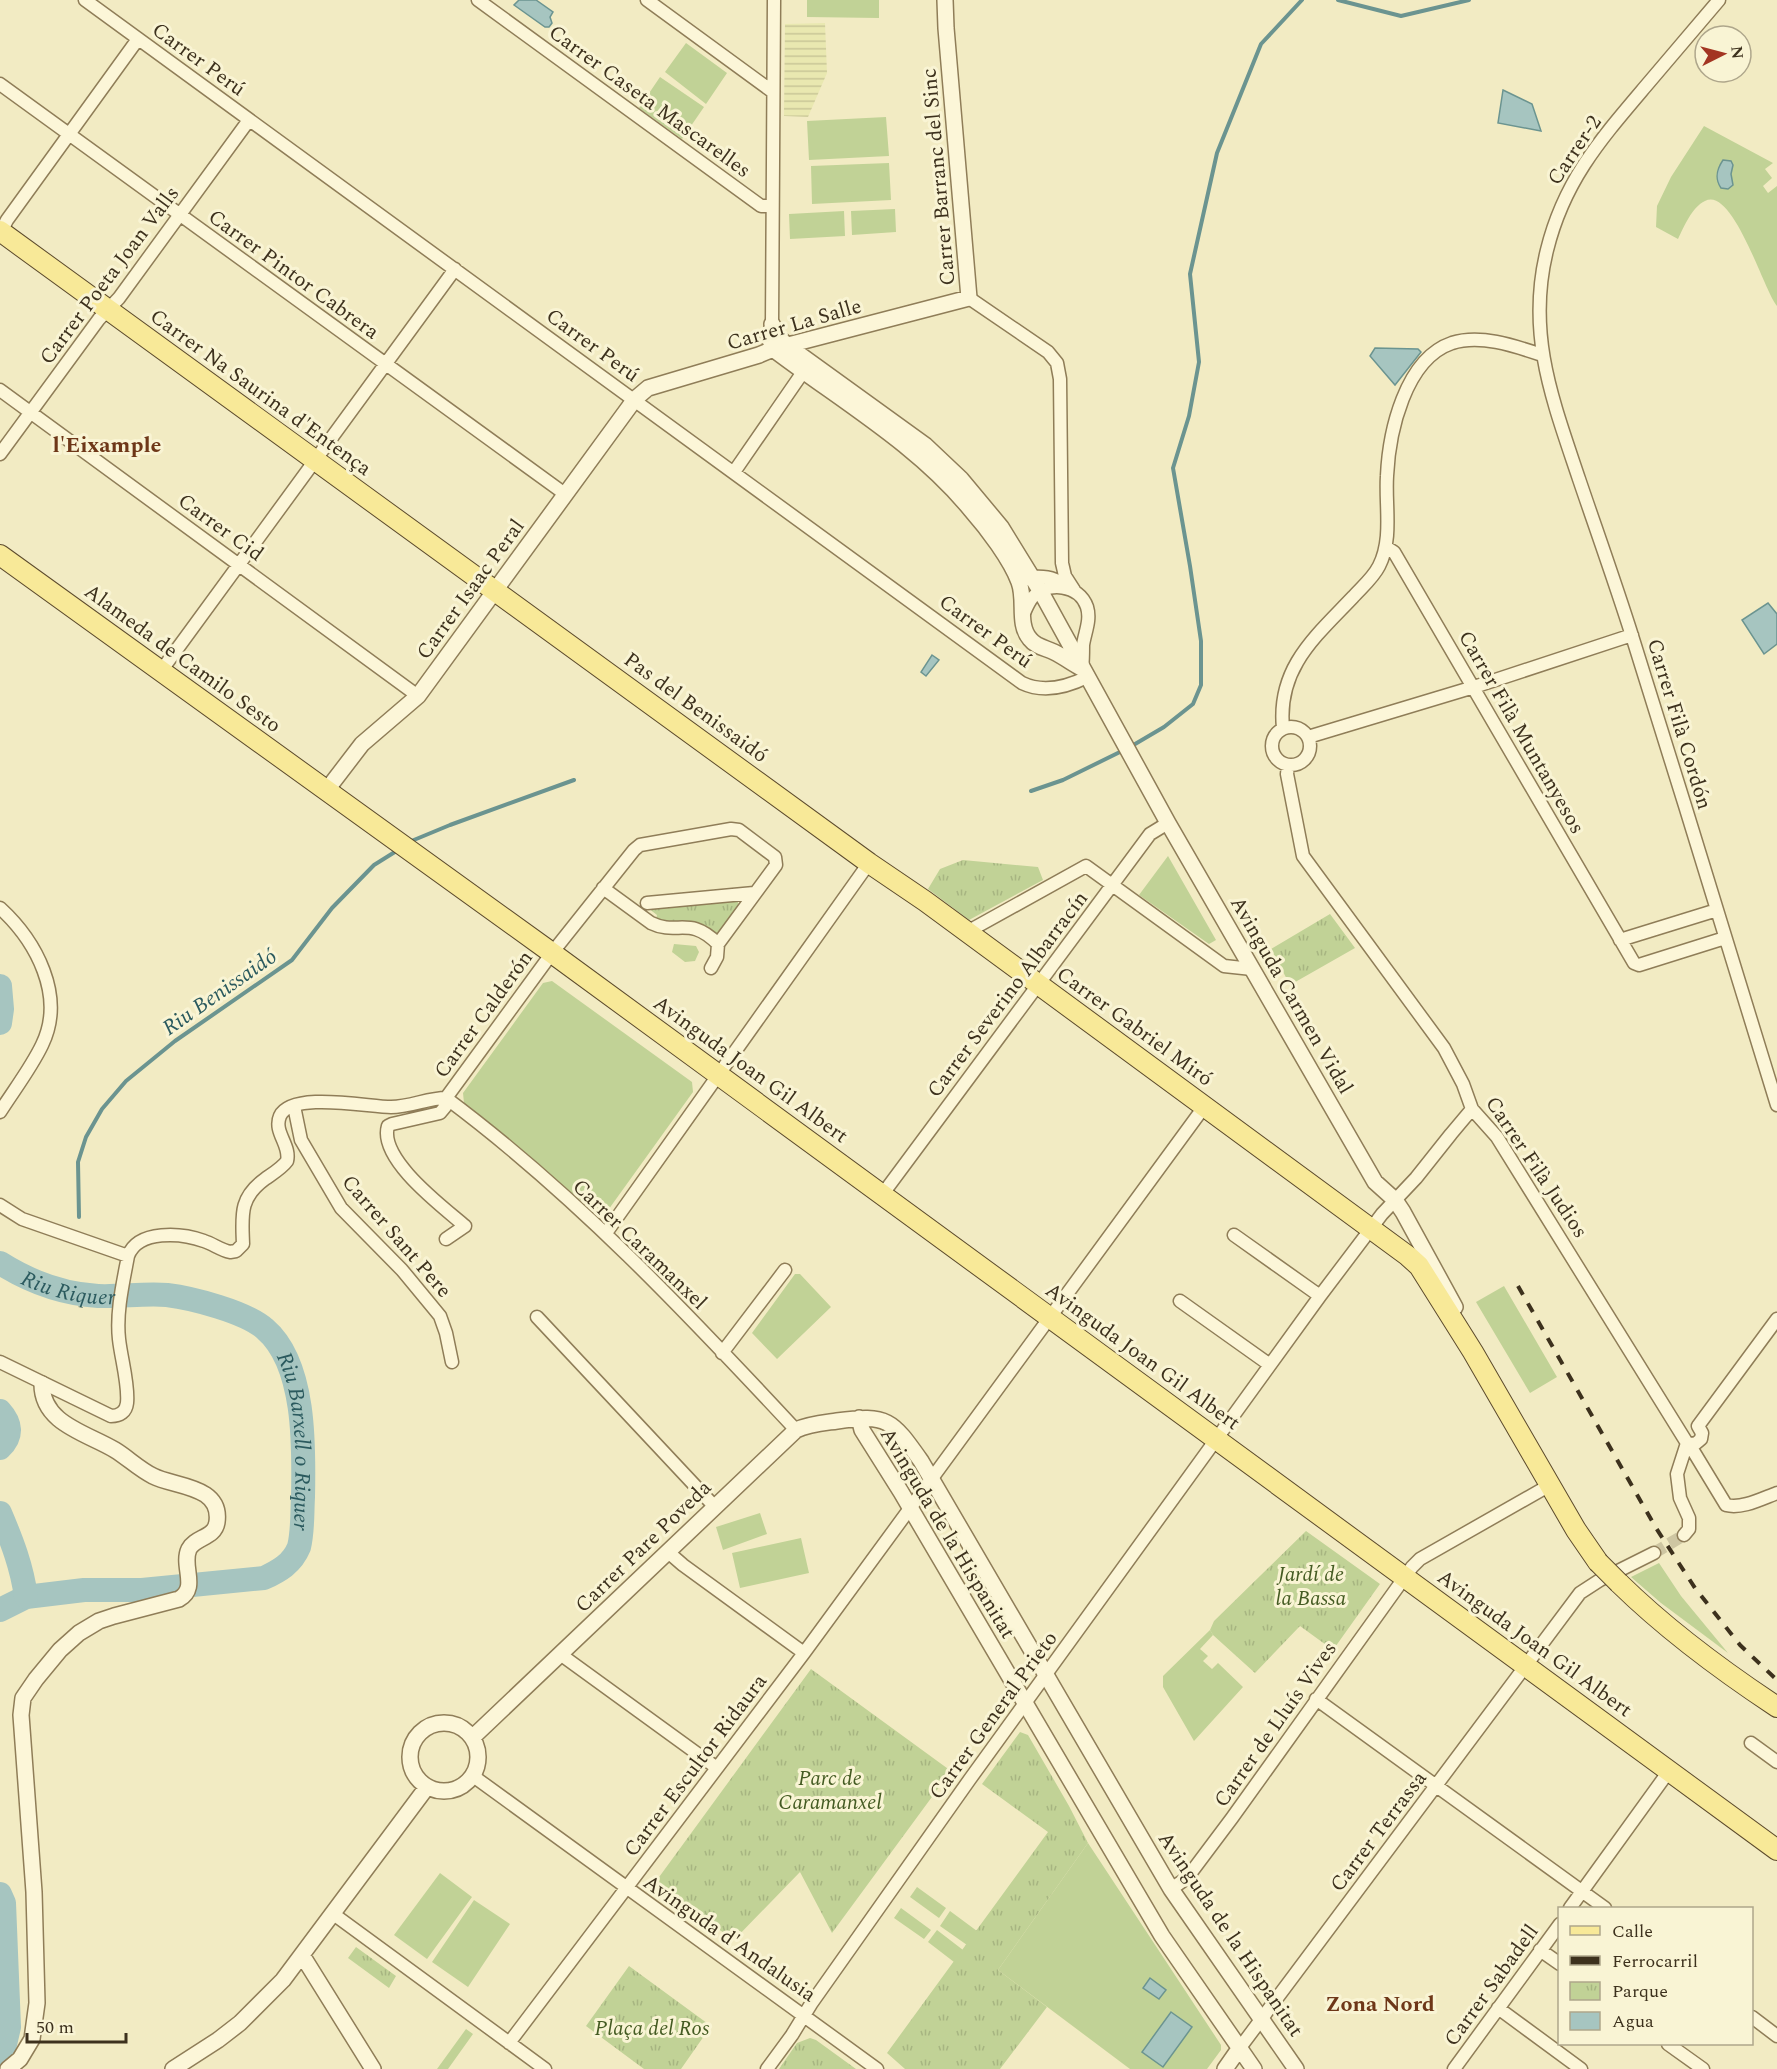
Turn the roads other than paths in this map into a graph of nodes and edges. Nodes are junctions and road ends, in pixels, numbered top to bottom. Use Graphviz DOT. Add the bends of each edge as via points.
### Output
graph roads {
  1 [pos="85,0"];
  2 [pos="478,0"];
  3 [pos="647,0"];
  4 [pos="774,0"];
  5 [pos="945,0"];
  6 [pos="1719,0"];
  7 [pos="138,39"];
  8 [pos="0,84"];
  9 [pos="773,92"];
  10 [pos="249,120"];
  11 [pos="69,134"];
  12 [pos="772,206"];
  13 [pos="180,215"];
  14 [pos="0,232"];
  15 [pos="455,269"];
  16 [pos="969,298"];
  17 [pos="107,310"];
  18 [pos="772,324"];
  19 [pos="780,347"];
  20 [pos="1542,355"];
  21 [pos="385,365"];
  22 [pos="803,372"];
  23 [pos="0,390"];
  24 [pos="635,399"];
  25 [pos="30,412"];
  26 [pos="0,454"];
  27 [pos="315,460"];
  28 [pos="734,472"];
  29 [pos="565,494"];
  30 [pos="1386,547"];
  31 [pos="0,555"];
  32 [pos="239,565"];
  33 [pos="1032,577"];
  34 [pos="1070,589"];
  35 [pos="495,591"];
  36 [pos="1041,592"];
  37 [pos="1023,615"];
  38 [pos="1086,630"];
  39 [pos="1632,635"];
  40 [pos="1071,644"];
  41 [pos="1044,648"];
  42 [pos="161,671"];
  43 [pos="1084,673"];
  44 [pos="1474,687"];
  45 [pos="418,696"];
  46 [pos="1283,728"];
  47 [pos="1308,737"];
  48 [pos="1288,765"];
  49 [pos="332,796"];
  50 [pos="1168,823"];
  51 [pos="869,863"];
  52 [pos="1112,885"];
  53 [pos="603,888"];
  54 [pos="754,893"];
  55 [pos="480,901"];
  56 [pos="647,903"];
  57 [pos="0,908"];
  58 [pos="1717,910"];
  59 [pos="967,932"];
  60 [pos="1725,938"];
  61 [pos="1620,940"];
  62 [pos="718,944"];
  63 [pos="552,953"];
  64 [pos="711,968"];
  65 [pos="1252,969"];
  66 [pos="1038,984"];
  67 [pos="719,1076"];
  68 [pos="446,1098"];
  69 [pos="1777,1105"];
  70 [pos="294,1106"];
  71 [pos="1204,1107"];
  72 [pos="1472,1109"];
  73 [pos="0,1112"];
  74 [pos="882,1195"];
  75 [pos="1395,1200"];
  76 [pos="0,1205"];
  77 [pos="1372,1227"];
  78 [pos="606,1233"];
  79 [pos="1234,1235"];
  80 [pos="446,1239"];
  81 [pos="128,1256"];
  82 [pos="785,1270"];
  83 [pos="1320,1296"];
  84 [pos="1180,1300"];
  85 [pos="537,1317"];
  86 [pos="1050,1318"];
  87 [pos="1777,1319"];
  88 [pos="722,1353"];
  89 [pos="0,1362"];
  90 [pos="452,1362"];
  91 [pos="1270,1365"];
  92 [pos="1485,1372"];
  93 [pos="42,1384"];
  94 [pos="859,1418"];
  95 [pos="796,1430"];
  96 [pos="1216,1440"];
  97 [pos="1686,1440"];
  98 [pos="932,1478"];
  99 [pos="1550,1485"];
  100 [pos="1777,1494"];
  101 [pos="715,1507"];
  102 [pos="910,1508"];
  103 [pos="1684,1535"];
  104 [pos="668,1552"];
  105 [pos="1654,1553"];
  106 [pos="1404,1577"];
  107 [pos="804,1653"];
  108 [pos="560,1654"];
  109 [pos="1525,1665"];
  110 [pos="1047,1674"];
  111 [pos="1316,1699"];
  112 [pos="1025,1703"];
  113 [pos="1777,1707"];
  114 [pos="473,1737"];
  115 [pos="1751,1743"];
  116 [pos="1777,1762"];
  117 [pos="717,1768"];
  118 [pos="1669,1771"];
  119 [pos="473,1776"];
  120 [pos="1436,1786"];
  121 [pos="427,1787"];
  122 [pos="1777,1850"];
  123 [pos="626,1889"];
  124 [pos="1171,1889"];
  125 [pos="1582,1892"];
  126 [pos="1571,1907"];
  127 [pos="1604,1907"];
  128 [pos="332,1913"];
  129 [pos="1558,1927"];
  130 [pos="1540,1950"];
  131 [pos="302,1955"];
  132 [pos="1558,1963"];
  133 [pos="1498,2008"];
  134 [pos="804,2015"];
  135 [pos="1753,2018"];
  136 [pos="1262,2020"];
  137 [pos="1777,2036"];
  138 [pos="509,2043"];
  139 [pos="1671,2045"];
  140 [pos="1239,2049"];
  141 [pos="12,2066"];
  142 [pos="172,2069"];
  143 [pos="373,2069"];
  144 [pos="545,2069"];
  145 [pos="767,2069"];
  146 [pos="877,2069"];
  147 [pos="1225,2069"];
  148 [pos="1254,2069"];
  149 [pos="1296,2069"];
  150 [pos="1454,2069"];
  151 [pos="1581,2069"];
  152 [pos="1703,2069"];
  1 -- 7 [label="street, Carrer Perú"];
  2 -- 12 [label="street, Carrer Caseta Mascarelles" via="761,206"];
  3 -- 9 [label="street"];
  4 -- 9 [label="street"];
  5 -- 16 [label="street, Carrer Barranc del Sinc"];
  6 -- 20 [label="street, Carrer-2" via="1607,131 1567,192 1553,226 1540,287"];
  7 -- 10 [label="street, Carrer Perú"];
  7 -- 11 [label="street"];
  8 -- 11 [label="street, Carrer Pintor Cabrera"];
  9 -- 12 [label="street"];
  10 -- 13 [label="street, Carrer Poeta Joan Valls"];
  10 -- 15 [label="street, Carrer Perú"];
  11 -- 13 [label="street, Carrer Pintor Cabrera"];
  11 -- 14 [label="street"];
  12 -- 18 [label="street"];
  13 -- 17 [label="street, Carrer Poeta Joan Valls"];
  13 -- 21 [label="street, Carrer Pintor Cabrera"];
  14 -- 17 [label="main road, Carrer Na Saurina d'Entença"];
  15 -- 21 [label="street"];
  15 -- 24 [label="street, Carrer Perú"];
  16 -- 19 [label="street, Carrer La Salle"];
  16 -- 34 [label="street, Carrer Barranc del Sinc" via="1058,363 1062,563"];
  17 -- 25 [label="street, Carrer Poeta Joan Valls"];
  17 -- 27 [label="main road, Carrer Na Saurina d'Entença"];
  18 -- 19 [label="street"];
  19 -- 22 [label="street"];
  19 -- 24 [label="street, Carrer La Salle" via="648,388"];
  19 -- 33 [label="street, Avinguda Carmen Vidal" via="907,431 950,467 991,513"];
  20 -- 30 [label="street" via="1499,343 1467,341 1443,347 1423,364 1403,400 1392,433 1386,478"];
  20 -- 39 [label="street, Carrer Filà Cordón" via="1556,410"];
  21 -- 27 [label="street"];
  21 -- 29 [label="street, Carrer Pintor Cabrera"];
  22 -- 28 [label="street"];
  22 -- 37 [label="street" via="922,460 962,499 1018,579"];
  23 -- 25 [label="street, Carrer Cid"];
  24 -- 28 [label="street, Carrer Perú"];
  24 -- 29 [label="street, Carrer Isaac Peral"];
  25 -- 26 [label="street, Carrer Poeta Joan Valls"];
  25 -- 32 [label="street, Carrer Cid"];
  27 -- 32 [label="street"];
  27 -- 35 [label="main road, Carrer Na Saurina d'Entença"];
  28 -- 43 [label="street, Carrer Perú" via="1022,683 1034,687 1071,685"];
  29 -- 35 [label="street, Carrer Isaac Peral"];
  30 -- 44 [label="street, Carrer Filà Muntanyesos" via="1394,552"];
  30 -- 46 [label="street" via="1373,576 1312,640 1296,663 1284,693"];
  31 -- 42 [label="main road, Alameda de Camilo Sesto"];
  32 -- 42 [label="street"];
  32 -- 45 [label="street, Carrer Cid"];
  33 -- 34 [label="street" via="1049,578"];
  33 -- 36 [label="street, Avinguda Carmen Vidal"];
  34 -- 36 [label="street" via="1057,587"];
  34 -- 38 [label="street" via="1086,605"];
  35 -- 45 [label="street, Carrer Isaac Peral"];
  35 -- 51 [label="main road, Pas del Benissaidó"];
  36 -- 37 [label="street" via="1030,601"];
  36 -- 40 [label="street, Avinguda Carmen Vidal"];
  37 -- 41 [label="street" via="1030,639"];
  38 -- 40 [label="street"];
  38 -- 43 [label="street"];
  39 -- 44 [label="street"];
  39 -- 58 [label="street, Carrer Filà Cordón"];
  40 -- 41 [label="street"];
  40 -- 43 [label="street, Avinguda Carmen Vidal"];
  41 -- 43 [label="street"];
  42 -- 49 [label="main road, Alameda de Camilo Sesto"];
  43 -- 50 [label="street, Avinguda Carmen Vidal"];
  44 -- 47 [label="street"];
  44 -- 61 [label="street, Carrer Filà Muntanyesos"];
  45 -- 49 [label="street, Carrer Isaac Peral" via="362,744"];
  46 -- 47 [label="street" via="1300,729"];
  46 -- 48 [label="street" via="1272,740 1272,751"];
  47 -- 48 [label="street" via="1310,748 1305,758"];
  48 -- 72 [label="street, Carrer Filà Judios" via="1303,856 1444,1048"];
  49 -- 55 [label="main road, Alameda de Camilo Sesto"];
  50 -- 52 [label="street, Carrer Severino Albarracín" via="1150,834"];
  50 -- 65 [label="street, Avinguda Carmen Vidal"];
  51 -- 59 [label="main road, Carrer Gabriel Miró"];
  51 -- 67 [label="street"];
  52 -- 59 [label="street" via="1086,866"];
  52 -- 65 [label="street" via="1224,966"];
  52 -- 66 [label="street, Carrer Severino Albarracín"];
  53 -- 54 [label="street, Carrer Calderón" via="640,845 731,829 739,830 775,857 776,865"];
  53 -- 62 [label="street" via="658,927 693,927"];
  53 -- 63 [label="street, Carrer Calderón"];
  54 -- 56 [label="street"];
  54 -- 62 [label="street"];
  55 -- 63 [label="main road, Avinguda Joan Gil Albert"];
  57 -- 73 [label="street" via="37,955 51,1005 43,1044"];
  58 -- 60 [label="street, Carrer Filà Cordón"];
  58 -- 61 [label="street"];
  59 -- 66 [label="main road, Carrer Gabriel Miró"];
  60 -- 61 [label="street, Carrer Filà Muntanyesos" via="1639,964 1634,963"];
  60 -- 69 [label="street, Carrer Filà Cordón"];
  62 -- 64 [label="street"];
  63 -- 67 [label="main road, Avinguda Joan Gil Albert"];
  63 -- 68 [label="street, Carrer Calderón"];
  65 -- 75 [label="street, Avinguda Carmen Vidal" via="1375,1182"];
  66 -- 71 [label="main road, Carrer Gabriel Miró"];
  66 -- 74 [label="street, Carrer Severino Albarracín"];
  67 -- 74 [label="main road, Avinguda Joan Gil Albert"];
  67 -- 78 [label="street"];
  68 -- 70 [label="street, Carrer Calderón" via="390,1107 328,1101"];
  68 -- 78 [label="street, Carrer Caramanxel" via="490,1131"];
  68 -- 80 [label="street" via="440,1113 393,1124 386,1132 407,1175 465,1226"];
  70 -- 81 [label="street" via="282,1113 279,1121 287,1161 253,1188 246,1199 240,1248 230,1252 194,1238 166,1235 140,1242"];
  70 -- 90 [label="street, Carrer Sant Pere" via="301,1140 341,1208 402,1270 440,1316"];
  71 -- 77 [label="main road, Carrer Gabriel Miró"];
  71 -- 86 [label="street, Carrer Escultor Ridaura"];
  72 -- 75 [label="street, Carrer General Prieto"];
  72 -- 97 [label="street, Carrer Filà Judios" via="1497,1137"];
  74 -- 86 [label="main road, Avinguda Joan Gil Albert"];
  75 -- 77 [label="street, Carrer General Prieto"];
  75 -- 92 [label="street, Avinguda Carmen Vidal" via="1477,1345"];
  76 -- 81 [label="street" via="22,1219"];
  77 -- 83 [label="street, Carrer General Prieto"];
  77 -- 92 [label="main road, Carrer Gabriel Miró" via="1419,1266"];
  78 -- 88 [label="street, Carrer Caramanxel"];
  79 -- 83 [label="street"];
  81 -- 93 [label="street" via="118,1321 127,1402 122,1414 111,1416"];
  82 -- 88 [label="street"];
  83 -- 91 [label="street, Carrer General Prieto"];
  84 -- 91 [label="street"];
  85 -- 101 [label="street"];
  86 -- 96 [label="main road, Avinguda Joan Gil Albert"];
  86 -- 98 [label="street, Carrer Escultor Ridaura"];
  87 -- 97 [label="street" via="1698,1426 1701,1439 1697,1443"];
  88 -- 95 [label="street, Carrer Caramanxel"];
  89 -- 93 [label="street"];
  91 -- 96 [label="street, Carrer General Prieto"];
  92 -- 99 [label="main road, Carrer Gabriel Miró"];
  93 -- 141 [label="street" via="49,1409 67,1425 114,1449 153,1476 196,1490 213,1501 217,1523 214,1531 192,1545 187,1555 186,1595 99,1621 79,1633 60,1650 23,1698 34,1892 36,2017 32,2039"];
  94 -- 95 [label="street, Carrer Pare Poveda"];
  94 -- 98 [label="street, Avinguda de la Hispanitat" via="878,1419 894,1427"];
  94 -- 102 [label="street, Avinguda de la Hispanitat" via="862,1430"];
  95 -- 101 [label="street, Carrer Pare Poveda"];
  96 -- 106 [label="main road, Avinguda Joan Gil Albert"];
  96 -- 110 [label="street, Carrer General Prieto"];
  97 -- 100 [label="street, Carrer Filà Judios" via="1723,1502 1743,1505"];
  97 -- 103 [label="street" via="1677,1474 1680,1498 1689,1518 1689,1529"];
  98 -- 102 [label="street, Carrer Escultor Ridaura"];
  98 -- 110 [label="street, Avinguda de la Hispanitat"];
  99 -- 106 [label="street, Carrer de Lluís Vives" via="1420,1559"];
  99 -- 113 [label="main road, Carrer Gabriel Miró, bridge" via="1598,1562 1647,1611"];
  101 -- 104 [label="street, Carrer Pare Poveda"];
  102 -- 107 [label="street, Carrer Escultor Ridaura"];
  102 -- 112 [label="street, Avinguda de la Hispanitat"];
  104 -- 107 [label="street"];
  104 -- 108 [label="street, Carrer Pare Poveda"];
  105 -- 109 [label="street, Carrer Terrassa" via="1580,1593"];
  106 -- 109 [label="main road, Avinguda Joan Gil Albert"];
  106 -- 111 [label="street, Carrer de Lluís Vives"];
  107 -- 117 [label="street, Carrer Escultor Ridaura"];
  108 -- 114 [label="street, Carrer Pare Poveda"];
  108 -- 117 [label="street"];
  109 -- 118 [label="main road, Avinguda Joan Gil Albert"];
  109 -- 120 [label="street, Carrer Terrassa"];
  110 -- 112 [label="street, Carrer General Prieto"];
  110 -- 124 [label="street, Avinguda de la Hispanitat"];
  111 -- 120 [label="street"];
  111 -- 124 [label="street, Carrer de Lluís Vives" via="1187,1878"];
  112 -- 134 [label="street, Carrer General Prieto"];
  112 -- 140 [label="street, Avinguda de la Hispanitat" via="1162,1936"];
  114 -- 119 [label="street" via="478,1755"];
  114 -- 121 [label="street" via="459,1726 444,1723 428,1727 416,1737 410,1752 412,1768"];
  115 -- 116 [label="street"];
  117 -- 123 [label="street, Carrer Escultor Ridaura"];
  118 -- 122 [label="main road, Avinguda Joan Gil Albert"];
  118 -- 125 [label="street"];
  119 -- 121 [label="street" via="452,1791"];
  119 -- 123 [label="street, Avinguda d'Andalusia"];
  120 -- 125 [label="street"];
  120 -- 136 [label="street, Carrer Terrassa"];
  121 -- 128 [label="street"];
  123 -- 134 [label="street, Avinguda d'Andalusia"];
  123 -- 138 [label="street, Carrer Escultor Ridaura"];
  124 -- 136 [label="street, Avinguda de la Hispanitat"];
  125 -- 126 [label="street"];
  125 -- 127 [label="street"];
  128 -- 131 [label="street"];
  128 -- 138 [label="street"];
  129 -- 130 [label="street, Carrer Sabadell"];
  130 -- 132 [label="street"];
  130 -- 133 [label="street, Carrer Sabadell"];
  131 -- 142 [label="street" via="240,2023"];
  131 -- 143 [label="street"];
  133 -- 150 [label="street, Carrer Sabadell"];
  133 -- 151 [label="street"];
  134 -- 145 [label="street, Carrer General Prieto"];
  134 -- 146 [label="street, Avinguda d'Andalusia"];
  135 -- 137 [label="street"];
  136 -- 140 [label="street, Carrer Terrassa"];
  136 -- 149 [label="street, Avinguda de la Hispanitat"];
  138 -- 144 [label="street"];
  139 -- 152 [label="street"];
  140 -- 147 [label="street"];
  140 -- 148 [label="street, Avinguda de la Hispanitat"];
}
